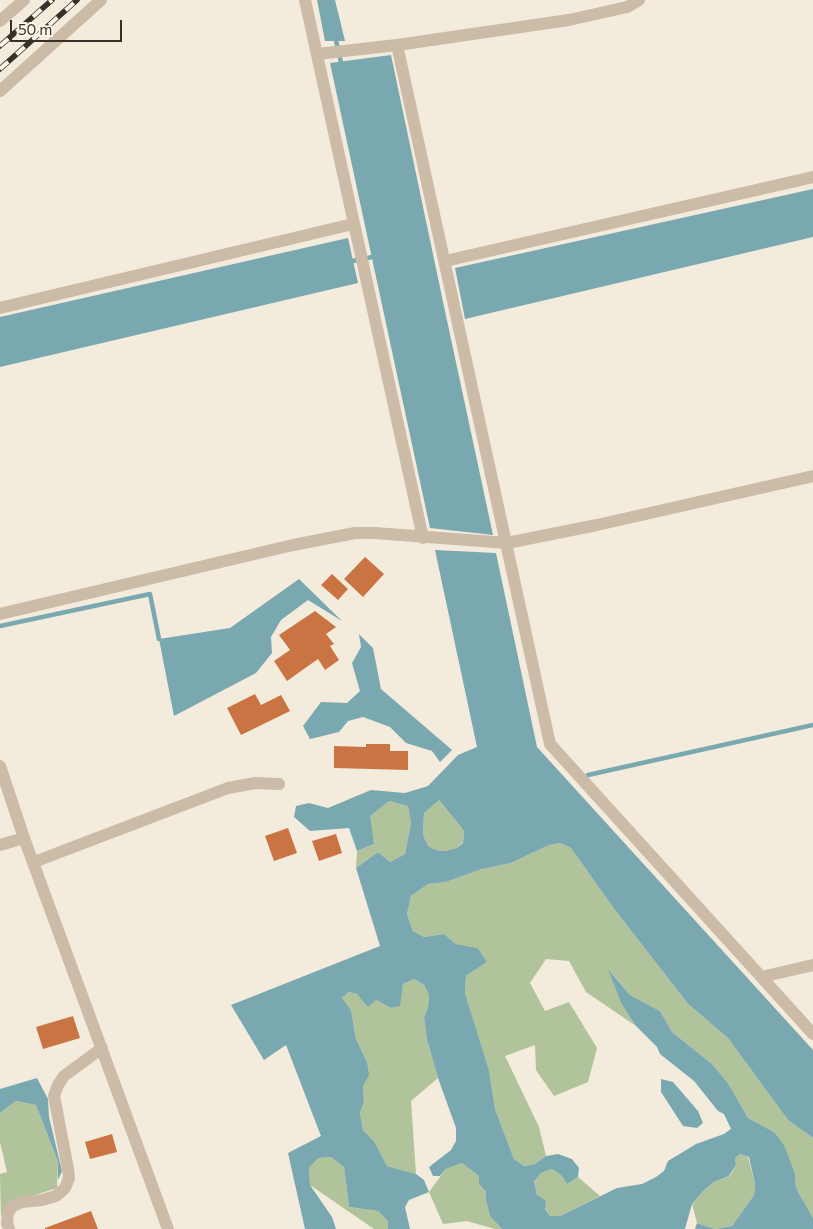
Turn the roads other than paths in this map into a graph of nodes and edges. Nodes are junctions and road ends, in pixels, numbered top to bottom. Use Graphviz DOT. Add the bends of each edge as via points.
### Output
graph roads {
  1 [pos="24,0"];
  2 [pos="101,0"];
  3 [pos="305,0"];
  4 [pos="639,0"];
  5 [pos="0,21"];
  6 [pos="397,45"];
  7 [pos="317,54"];
  8 [pos="0,91"];
  9 [pos="813,177"];
  10 [pos="353,224"];
  11 [pos="444,262"];
  12 [pos="0,308"];
  13 [pos="813,476"];
  14 [pos="423,538"];
  15 [pos="508,543"];
  16 [pos="0,614"];
  17 [pos="0,766"];
  18 [pos="279,784"];
  19 [pos="24,838"];
  20 [pos="0,845"];
  21 [pos="34,862"];
  22 [pos="813,964"];
  23 [pos="761,977"];
  24 [pos="813,1034"];
  25 [pos="102,1048"];
  26 [pos="9,1229"];
  27 [pos="168,1229"];
  1 -- 5 [label="street"];
  2 -- 8 [label="street"];
  3 -- 7 [label="street"];
  4 -- 6 [label="street" via="627,7 569,20"];
  6 -- 7 [label="street"];
  6 -- 11 [label="street"];
  7 -- 10 [label="street"];
  9 -- 11 [label="street"];
  10 -- 12 [label="street"];
  10 -- 14 [label="street"];
  11 -- 15 [label="street"];
  13 -- 15 [label="street"];
  14 -- 15 [label="street"];
  14 -- 16 [label="street" via="355,533"];
  15 -- 23 [label="street" via="550,744"];
  17 -- 19 [label="street"];
  18 -- 21 [label="street" via="255,783 228,788"];
  19 -- 20 [label="street"];
  19 -- 21 [label="street"];
  21 -- 25 [label="street"];
  22 -- 23 [label="street"];
  23 -- 24 [label="street"];
  25 -- 26 [label="street" via="64,1076 54,1096 69,1178 64,1188 56,1196 12,1206 8,1212"];
  25 -- 27 [label="street"];
}
